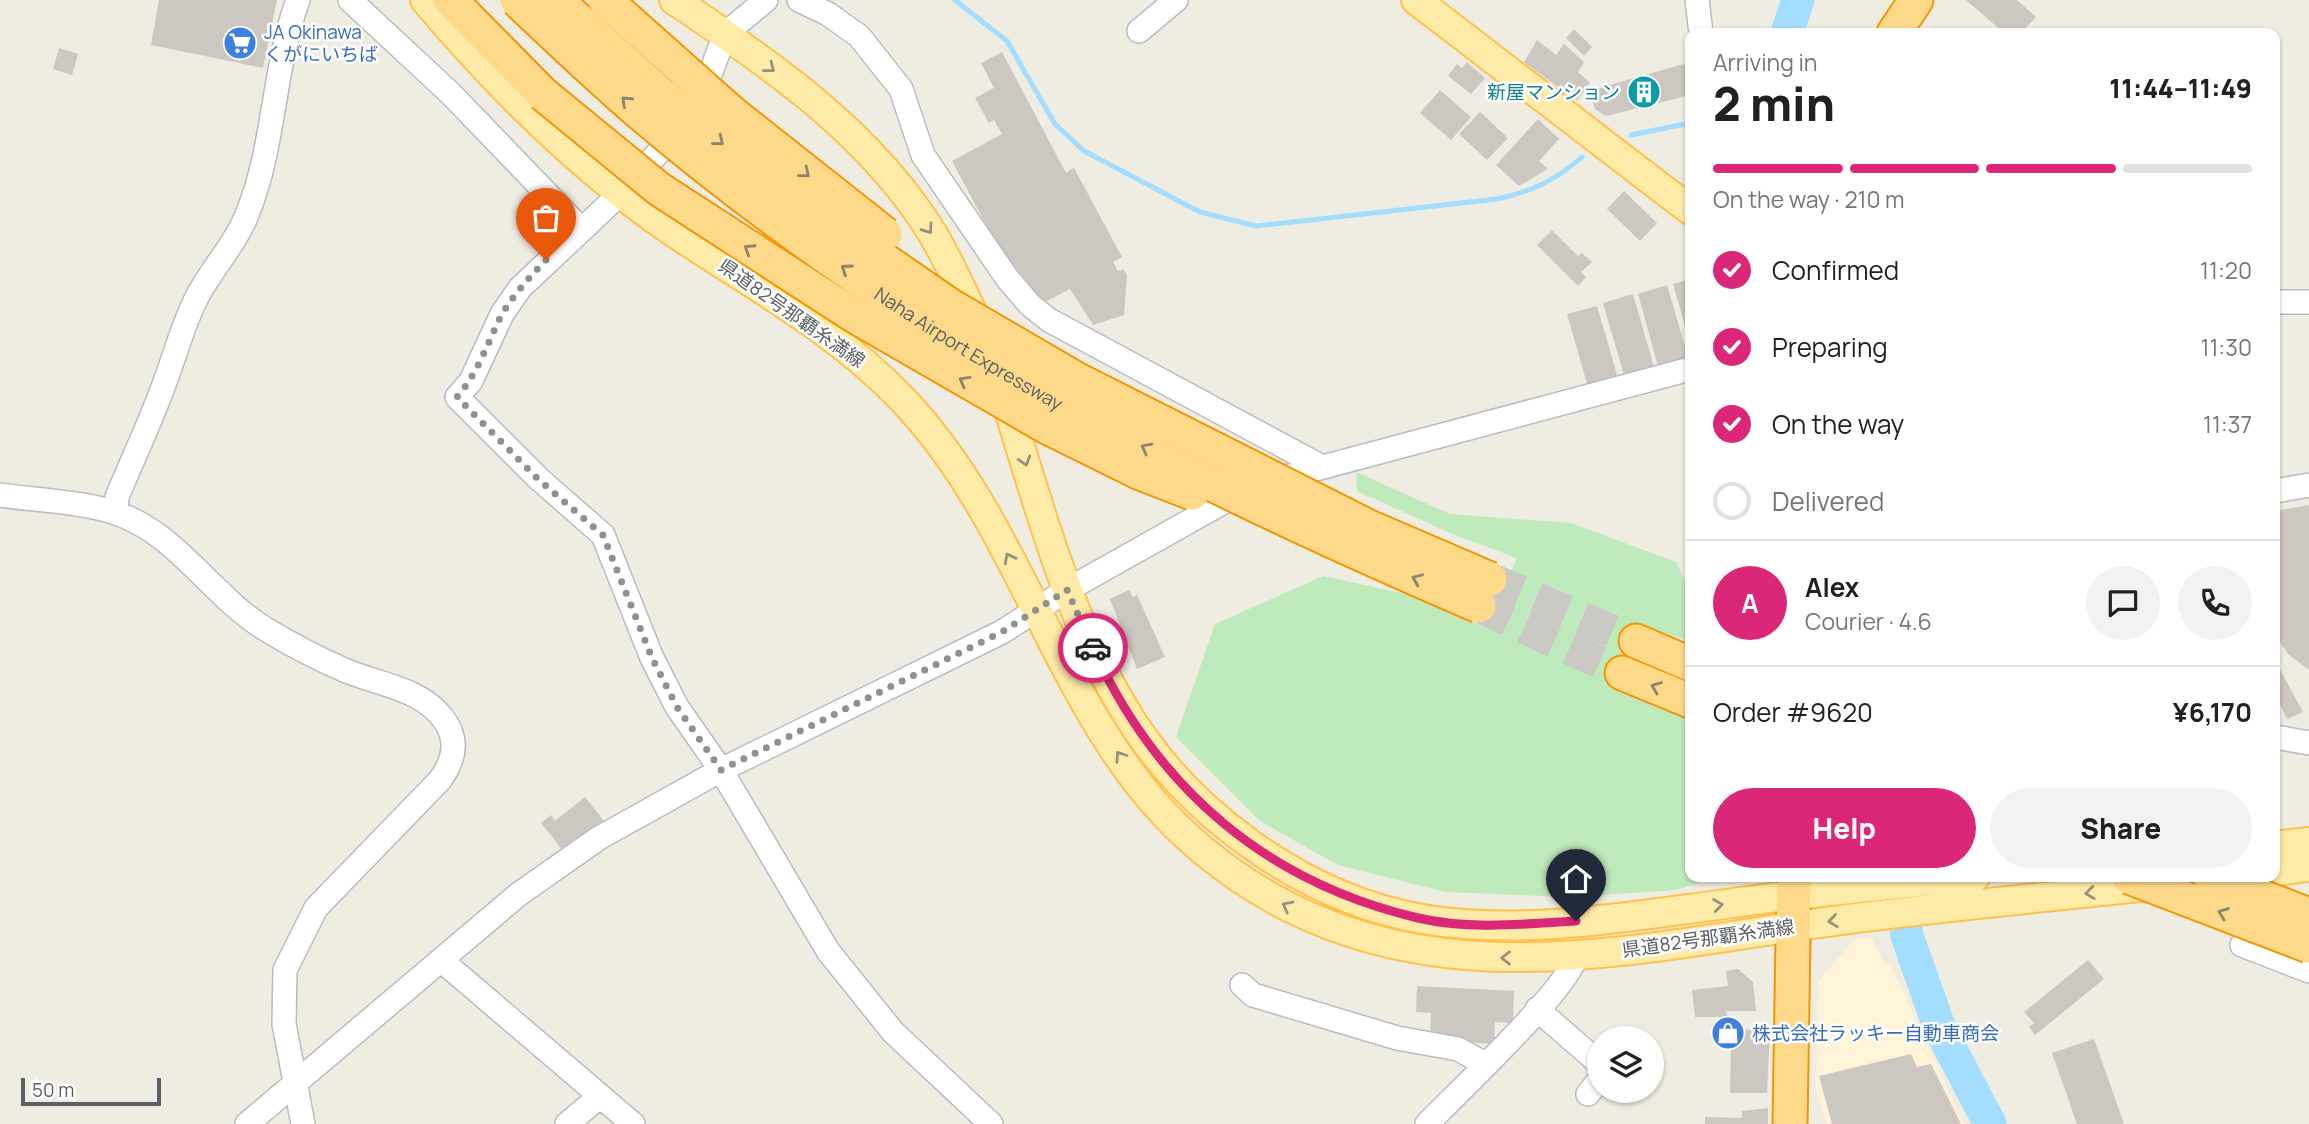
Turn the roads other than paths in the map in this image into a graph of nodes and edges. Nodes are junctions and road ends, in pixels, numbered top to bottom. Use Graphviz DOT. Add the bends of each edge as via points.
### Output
graph roads {
  1 [pos="298,0"];
  2 [pos="350,0"];
  3 [pos="425,0"];
  4 [pos="450,0"];
  5 [pos="517,0"];
  6 [pos="556,0"];
  7 [pos="605,0"];
  8 [pos="674,0"];
  9 [pos="766,0"];
  10 [pos="799,0"];
  11 [pos="1176,0"];
  12 [pos="1416,0"];
  13 [pos="1697,0"];
  14 [pos="1916,0"];
  15 [pos="1700,28"];
  16 [pos="1897,28"];
  17 [pos="1139,32"];
  18 [pos="725,34"];
  19 [pos="622,192"];
  20 [pos="1685,206"];
  21 [pos="580,228"];
  22 [pos="2309,302"];
  23 [pos="2280,303"];
  24 [pos="1685,370"];
  25 [pos="1322,467"];
  26 [pos="2309,485"];
  27 [pos="2280,490"];
  28 [pos="0,495"];
  29 [pos="116,513"];
  30 [pos="1365,541"];
  31 [pos="1067,590"];
  32 [pos="1485,593"];
  33 [pos="1037,609"];
  34 [pos="1636,640"];
  35 [pos="1685,662"];
  36 [pos="1622,673"];
  37 [pos="1685,699"];
  38 [pos="2280,738"];
  39 [pos="2309,743"];
  40 [pos="721,770"];
  41 [pos="2309,842"];
  42 [pos="2280,845"];
  43 [pos="2309,867"];
  44 [pos="2280,871"];
  45 [pos="1921,882"];
  46 [pos="2142,882"];
  47 [pos="2188,882"];
  48 [pos="2223,882"];
  49 [pos="1793,900"];
  50 [pos="2309,915"];
  51 [pos="2309,946"];
  52 [pos="1576,956"];
  53 [pos="441,960"];
  54 [pos="2309,971"];
  55 [pos="1242,985"];
  56 [pos="1537,1009"];
  57 [pos="1587,1052"];
  58 [pos="1485,1064"];
  59 [pos="295,1084"];
  60 [pos="599,1097"];
  61 [pos="247,1124"];
  62 [pos="303,1124"];
  63 [pos="567,1124"];
  64 [pos="633,1124"];
  65 [pos="992,1124"];
  66 [pos="1427,1124"];
  67 [pos="1790,1124"];
  1 -- 29 [label="street" via="288,27 248,213 180,333 117,497"];
  2 -- 21 [label="street" via="451,94"];
  3 -- 19 [label="main road, 県道82号那覇糸満線" via="516,100"];
  30 -- 4 [label="highway, one-way, bridge" via="1138,472 933,364 659,189 543,94"];
  30 -- 5 [label="highway, Naha Airport Expressway, one-way, bridge" via="1205,479 1058,402 908,312 768,214 651,122"];
  6 -- 30 [label="highway, Naha Airport Expressway, one-way, bridge" via="657,91 765,178 951,306"];
  7 -- 30 [label="highway, one-way, bridge" via="853,211 1037,335"];
  8 -- 18 [label="main road, 県道82号那覇糸満線"];
  9 -- 18 [label="street"];
  10 -- 25 [label="street" via="828,13 859,36 901,89 923,155 1030,305 1049,320"];
  11 -- 17 [label="street"];
  12 -- 20 [label="main road"];
  13 -- 15 [label="street"];
  14 -- 16 [label="highway"];
  18 -- 19 [label="street" via="696,113"];
  18 -- 31 [label="main road, 県道82号那覇糸満線, one-way" via="861,144 932,234 991,353"];
  19 -- 21 [label="street"];
  33 -- 19 [label="main road, 県道82号那覇糸満線, one-way" via="980,500 906,403 834,339 666,227"];
  21 -- 40 [label="street" via="520,288 502,314 471,381 457,397 539,480 603,535 652,658 677,707"];
  22 -- 23 [label="street"];
  24 -- 25 [label="street"];
  25 -- 31 [label="street" via="1252,486"];
  26 -- 27 [label="street"];
  28 -- 29 [label="street"];
  29 -- 59 [label="street" via="158,536 264,629 343,670 406,690 440,715 451,730 451,765 316,908 292,953 285,970 284,1024"];
  30 -- 32 [label="highway, Naha Airport Expressway, bridge"];
  31 -- 33 [label="street"];
  31 -- 49 [label="main road, 県道82号那覇糸満線, one-way" via="1124,710 1189,794 1235,835 1299,874 1357,900 1420,919 1473,924 1601,919"];
  33 -- 40 [label="street" via="1002,632"];
  52 -- 33 [label="main road, 県道82号那覇糸満線, one-way" via="1486,958 1380,942 1311,918 1246,883 1197,845 1147,794 1100,726"];
  34 -- 35 [label="highway"];
  37 -- 36 [label="highway, one-way"];
  38 -- 39 [label="street"];
  40 -- 53 [label="street" via="599,838 519,894"];
  40 -- 65 [label="street" via="828,951 893,1032"];
  41 -- 42 [label="main road"];
  43 -- 44 [label="main road"];
  45 -- 49 [label="main road, 県道82号那覇糸満線"];
  51 -- 46 [label="highway, one-way, bridge"];
  47 -- 49 [label="main road, 県道82号那覇糸満線, one-way" via="1874,916"];
  48 -- 50 [label="highway, bridge"];
  49 -- 52 [label="main road, 県道82号那覇糸満線" via="1675,946"];
  49 -- 67 [label="highway"];
  50 -- 54 [label="street" via="2242,945"];
  52 -- 56 [label="street" via="1573,968"];
  53 -- 59 [label="street"];
  53 -- 60 [label="street"];
  55 -- 58 [label="street" via="1253,995 1398,1038 1458,1049"];
  56 -- 57 [label="street"];
  56 -- 58 [label="street"];
  58 -- 66 [label="street"];
  59 -- 61 [label="street"];
  59 -- 62 [label="street"];
  60 -- 63 [label="street"];
  60 -- 64 [label="street"];
}
